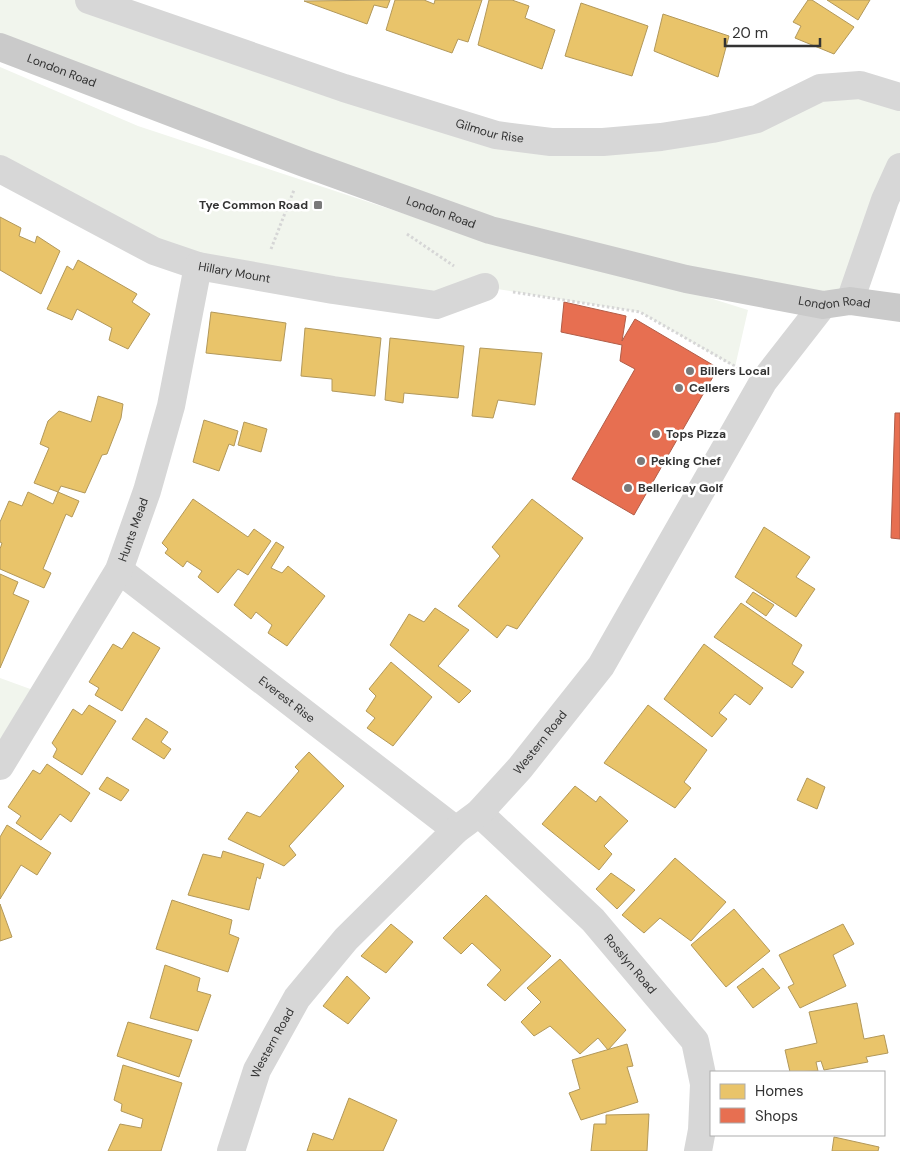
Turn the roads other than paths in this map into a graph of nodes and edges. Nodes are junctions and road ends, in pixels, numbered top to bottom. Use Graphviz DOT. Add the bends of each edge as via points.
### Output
graph roads {
  1 [pos="89,0"];
  2 [pos="0,47"];
  3 [pos="900,97"];
  4 [pos="900,167"];
  5 [pos="0,169"];
  6 [pos="198,266"];
  7 [pos="485,287"];
  8 [pos="850,301"];
  9 [pos="823,306"];
  10 [pos="900,308"];
  11 [pos="119,570"];
  12 [pos="0,766"];
  13 [pos="479,813"];
  14 [pos="456,830"];
  15 [pos="231,1151"];
  16 [pos="698,1151"];
  1 -- 3 [label="street, Gilmour Rise" via="391,103 496,135 551,142 603,142 712,129 757,119 820,88 860,85"];
  2 -- 9 [label="main road, London Road" via="490,230 686,279"];
  4 -- 8 [label="street" via="885,200"];
  5 -- 6 [label="street, Hillary Mount" via="154,251"];
  6 -- 7 [label="street, Hillary Mount" via="436,305"];
  6 -- 11 [label="street, Hunts Mead" via="171,406 147,490"];
  8 -- 9 [label="main road, London Road"];
  8 -- 10 [label="main road, London Road"];
  9 -- 13 [label="street, Western Road" via="763,382 601,666 520,768"];
  11 -- 12 [label="street, Hunts Mead"];
  11 -- 14 [label="street, Everest Rise"];
  13 -- 14 [label="street, Western Road"];
  13 -- 16 [label="street, Rosslyn Road" via="593,920 695,1041 704,1084"];
  14 -- 15 [label="street, Western Road" via="346,939 297,998 257,1070"];
}
